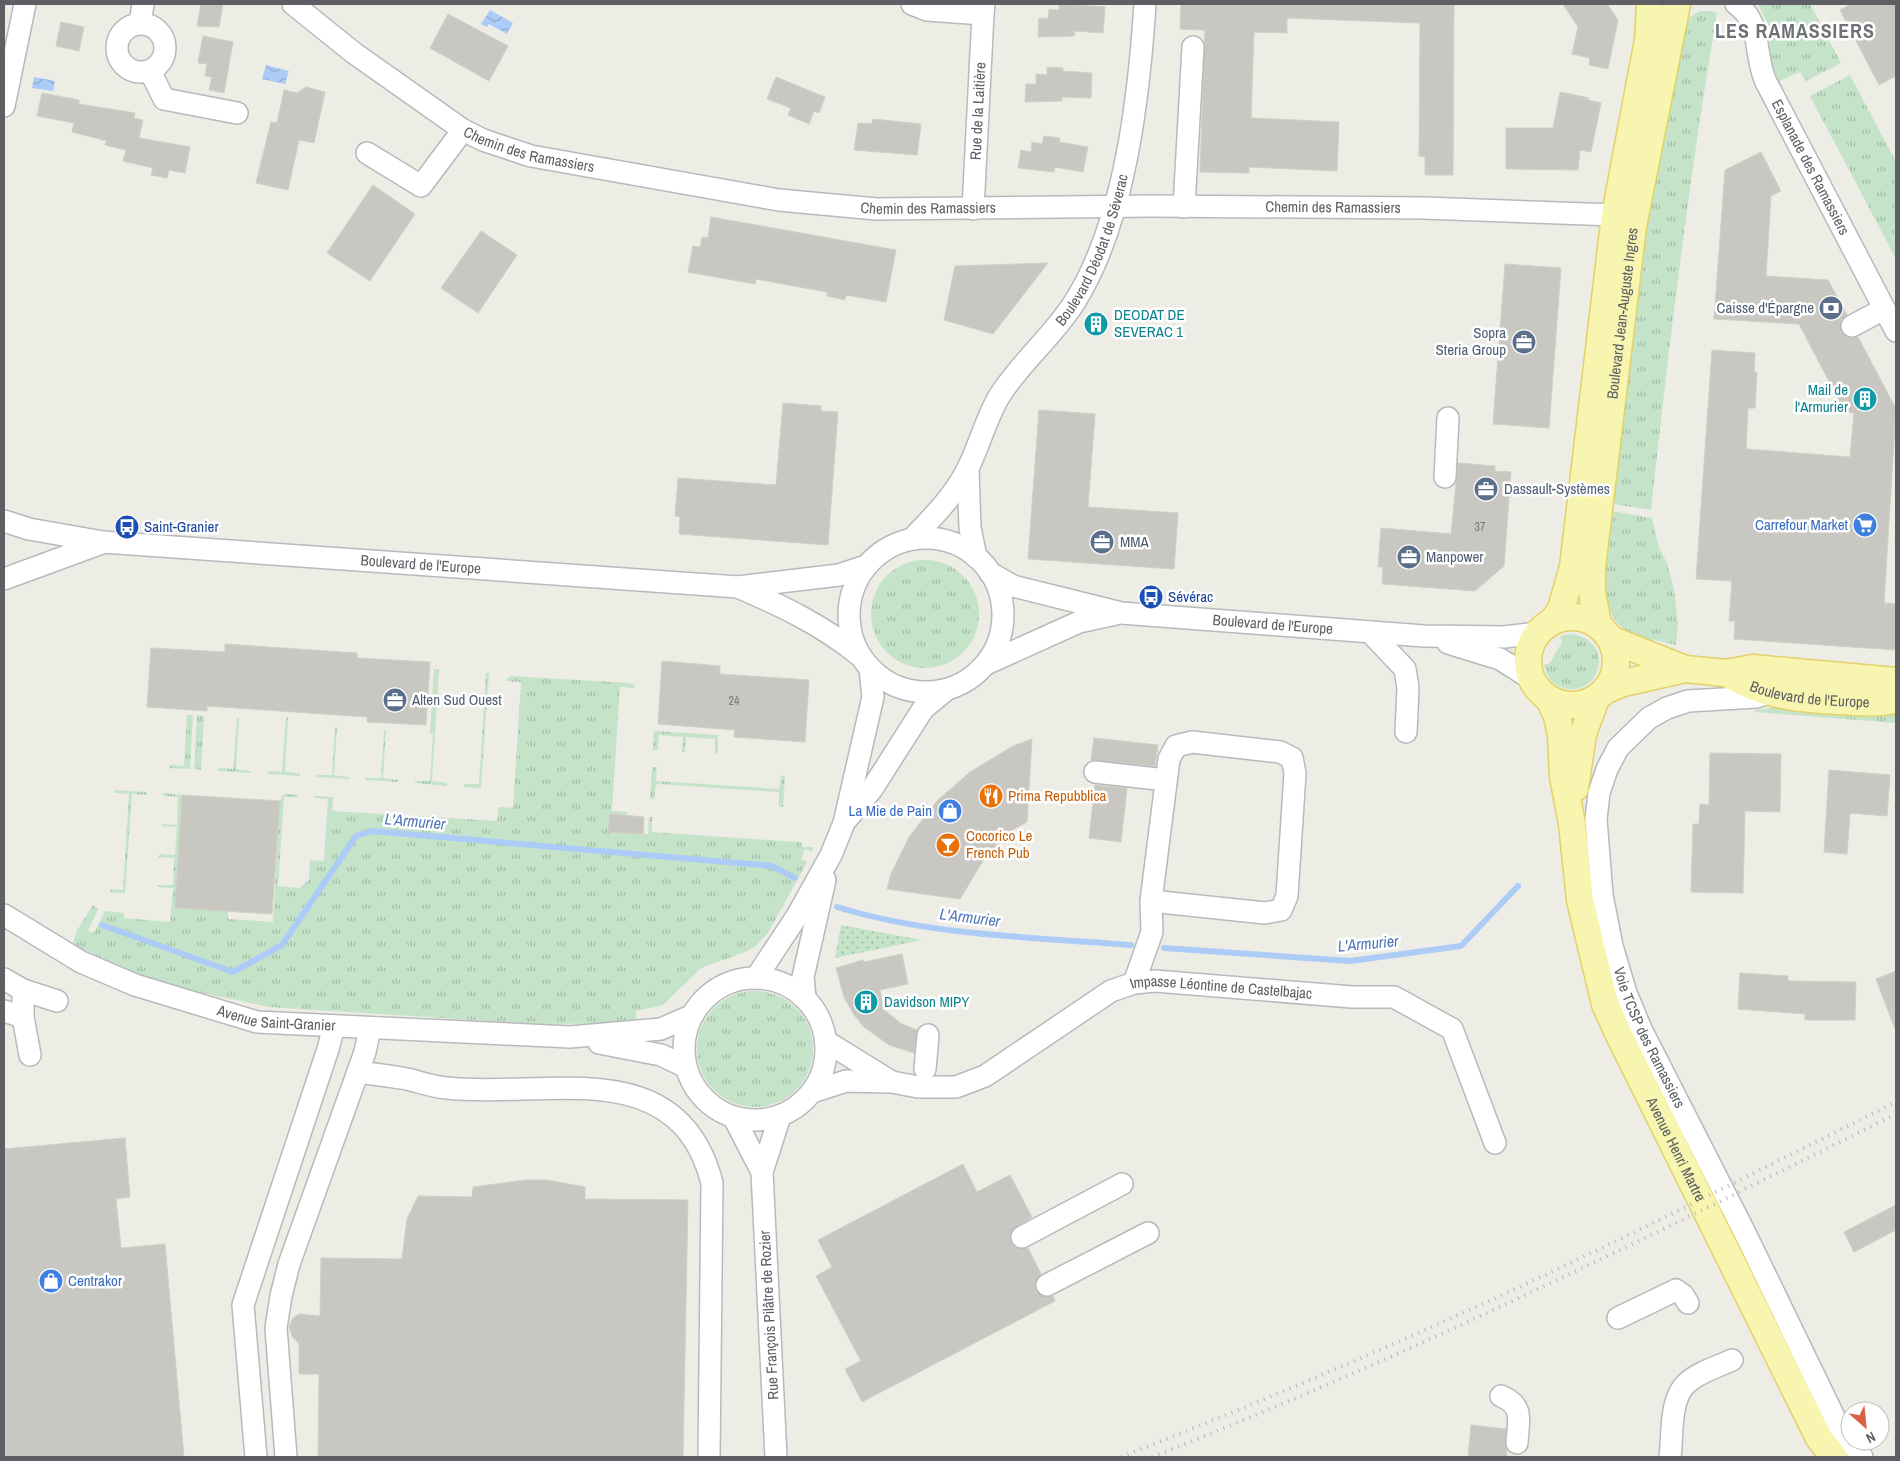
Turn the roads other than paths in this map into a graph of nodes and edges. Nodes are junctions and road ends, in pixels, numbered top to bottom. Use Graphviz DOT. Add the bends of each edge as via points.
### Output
graph roads {
  1 [pos="25,4"];
  2 [pos="292,4"];
  3 [pos="912,4"];
  4 [pos="1144,4"];
  5 [pos="1650,4"];
  6 [pos="1677,4"];
  7 [pos="1736,4"];
  8 [pos="983,9"];
  9 [pos="141,14"];
  10 [pos="1193,47"];
  11 [pos="150,71"];
  12 [pos="4,106"];
  13 [pos="236,113"];
  14 [pos="463,130"];
  15 [pos="367,152"];
  16 [pos="1115,207"];
  17 [pos="1184,207"];
  18 [pos="973,209"];
  19 [pos="1615,215"];
  20 [pos="1884,309"];
  21 [pos="1852,326"];
  22 [pos="1896,331"];
  23 [pos="1448,418"];
  24 [pos="968,469"];
  25 [pos="1445,477"];
  26 [pos="4,521"];
  27 [pos="912,539"];
  28 [pos="104,542"];
  29 [pos="976,556"];
  30 [pos="866,566"];
  31 [pos="990,572"];
  32 [pos="4,578"];
  33 [pos="738,587"];
  34 [pos="1121,613"];
  35 [pos="1546,627"];
  36 [pos="1370,632"];
  37 [pos="1604,632"];
  38 [pos="1424,636"];
  39 [pos="865,662"];
  40 [pos="986,664"];
  41 [pos="1685,669"];
  42 [pos="1726,674"];
  43 [pos="1530,678"];
  44 [pos="1896,681"];
  45 [pos="946,690"];
  46 [pos="1769,693"];
  47 [pos="1601,694"];
  48 [pos="1550,700"];
  49 [pos="1896,700"];
  50 [pos="1406,732"];
  51 [pos="1095,772"];
  52 [pos="1166,780"];
  53 [pos="844,823"];
  54 [pos="1572,824"];
  55 [pos="831,855"];
  56 [pos="1151,901"];
  57 [pos="4,915"];
  58 [pos="4,978"];
  59 [pos="756,978"];
  60 [pos="1134,982"];
  61 [pos="23,990"];
  62 [pos="805,998"];
  63 [pos="57,1002"];
  64 [pos="13,1014"];
  65 [pos="693,1014"];
  66 [pos="334,1026"];
  67 [pos="370,1028"];
  68 [pos="928,1035"];
  69 [pos="570,1037"];
  70 [pos="826,1042"];
  71 [pos="30,1055"];
  72 [pos="686,1067"];
  73 [pos="925,1070"];
  74 [pos="358,1072"];
  75 [pos="892,1082"];
  76 [pos="812,1092"];
  77 [pos="780,1116"];
  78 [pos="734,1118"];
  79 [pos="1495,1143"];
  80 [pos="762,1172"];
  81 [pos="1122,1184"];
  82 [pos="1148,1233"];
  83 [pos="1022,1237"];
  84 [pos="1048,1285"];
  85 [pos="1688,1303"];
  86 [pos="1618,1318"];
  87 [pos="1732,1360"];
  88 [pos="1502,1396"];
  89 [pos="1517,1443"];
  90 [pos="256,1457"];
  91 [pos="286,1457"];
  92 [pos="709,1457"];
  93 [pos="776,1457"];
  94 [pos="1670,1457"];
  95 [pos="1834,1457"];
  96 [pos="1862,1457"];
  1 -- 12 [label="street"];
  2 -- 14 [label="street, Chemin des Ramassiers" via="354,53"];
  3 -- 8 [label="street, Rue de la Laitière" via="926,10"];
  4 -- 16 [label="street, Boulevard Déodat de Séverac" via="1128,144"];
  5 -- 19 [label="main road, Boulevard Jean-Auguste Ingres" via="1648,40"];
  6 -- 37 [label="main road, Boulevard Jean-Auguste Ingres" via="1633,226 1592,567 1592,592"];
  7 -- 20 [label="street, Esplanade des Ramassiers" via="1752,19 1756,54 1766,82"];
  8 -- 18 [label="street, Rue de la Laitière"];
  9 -- 11 [label="street" via="165,43 162,60"];
  9 -- 11 [label="street" via="124,30 116,45 117,54 120,62 133,72"];
  10 -- 17 [label="street"];
  11 -- 13 [label="street" via="164,99"];
  14 -- 15 [label="street" via="421,186"];
  14 -- 18 [label="street, Chemin des Ramassiers" via="531,156 779,200 876,209"];
  16 -- 17 [label="street, Chemin des Ramassiers"];
  16 -- 18 [label="street, Chemin des Ramassiers"];
  16 -- 24 [label="street, Boulevard Déodat de Séverac" via="1093,266 1074,304 999,396"];
  17 -- 19 [label="street, Chemin des Ramassiers" via="1433,208"];
  19 -- 35 [label="main road, Boulevard Jean-Auguste Ingres" via="1572,567 1561,609"];
  20 -- 21 [label="street"];
  20 -- 22 [label="street, Esplanade des Ramassiers"];
  23 -- 25 [label="street"];
  24 -- 27 [label="street, Boulevard Déodat de Séverac"];
  24 -- 29 [label="street, Boulevard Déodat de Séverac" via="970,528"];
  26 -- 28 [label="street, Boulevard de l'Europe" via="29,529"];
  27 -- 29 [label="street, Boulevard de l'Europe" via="946,541"];
  27 -- 30 [label="street, Boulevard de l'Europe" via="895,544"];
  28 -- 32 [label="street, Boulevard de l'Europe"];
  28 -- 33 [label="street, Boulevard de l'Europe"];
  29 -- 31 [label="street, Boulevard de l'Europe"];
  30 -- 33 [label="street, Boulevard de l'Europe" via="839,574"];
  30 -- 39 [label="street, Boulevard de l'Europe" via="857,580 848,610 851,634"];
  31 -- 34 [label="street, Boulevard de l'Europe" via="1013,586"];
  31 -- 40 [label="street, Boulevard de l'Europe" via="1000,595 1003,619 995,650"];
  33 -- 39 [label="street, Boulevard de l'Europe" via="818,624"];
  34 -- 36 [label="street, Boulevard de l'Europe"];
  34 -- 40 [label="street, Boulevard de l'Europe" via="1079,622"];
  35 -- 37 [label="main road" via="1576,617"];
  35 -- 38 [label="street, Boulevard de l'Europe" via="1504,637"];
  35 -- 43 [label="main road" via="1531,643 1528,655"];
  36 -- 38 [label="street, Boulevard de l'Europe"];
  36 -- 50 [label="street" via="1405,669 1408,688"];
  37 -- 41 [label="main road, Boulevard de l'Europe"];
  37 -- 47 [label="main road" via="1616,660 1612,681"];
  38 -- 43 [label="street, Boulevard de l'Europe" via="1500,659"];
  39 -- 45 [label="street, Boulevard de l'Europe" via="889,683 910,691"];
  39 -- 53 [label="street" via="873,697"];
  40 -- 45 [label="street, Boulevard de l'Europe" via="974,675"];
  41 -- 42 [label="main road, Boulevard de l'Europe"];
  41 -- 47 [label="main road, Boulevard de l'Europe" via="1623,683"];
  42 -- 44 [label="main road, Boulevard de l'Europe" via="1753,668"];
  42 -- 46 [label="main road, Boulevard de l'Europe"];
  43 -- 48 [label="main road" via="1542,695"];
  45 -- 53 [label="street" via="923,708 872,789"];
  46 -- 49 [label="main road, Boulevard de l'Europe" via="1878,704"];
  46 -- 96 [label="street, Voie TCSP des Ramassiers" via="1756,698 1688,701 1667,708 1649,718 1618,748 1599,793 1597,836 1602,895 1612,946 1641,1028 1839,1427"];
  47 -- 48 [label="main road" via="1574,706"];
  47 -- 54 [label="main road, Avenue Henri Martre" via="1583,734"];
  48 -- 54 [label="main road, Avenue Henri Martre" via="1561,735 1563,776"];
  51 -- 52 [label="street"];
  52 -- 56 [label="street"];
  52 -- 56 [label="street" via="1171,752 1184,743 1280,752 1292,758 1295,773 1287,896 1281,910 1274,912"];
  53 -- 55 [label="street"];
  54 -- 95 [label="main road, Avenue Henri Martre" via="1580,900 1606,1004 1618,1033 1820,1438"];
  55 -- 59 [label="street" via="797,916"];
  55 -- 62 [label="street" via="803,977"];
  56 -- 60 [label="street" via="1152,932"];
  57 -- 66 [label="street, Avenue Saint-Granier" via="82,962 135,985 257,1022"];
  58 -- 61 [label="street"];
  59 -- 62 [label="street" via="782,983"];
  59 -- 65 [label="street" via="726,984 702,1002"];
  60 -- 75 [label="street, Impasse Léontine de Castelbajac" via="1111,991 966,1086 934,1088"];
  60 -- 79 [label="street, Impasse Léontine de Castelbajac" via="1394,997 1452,1029"];
  61 -- 63 [label="street"];
  61 -- 64 [label="street"];
  62 -- 70 [label="street" via="821,1020"];
  64 -- 71 [label="street"];
  65 -- 69 [label="street, Avenue Saint-Granier" via="661,1029"];
  65 -- 72 [label="street" via="684,1044"];
  66 -- 67 [label="street, Avenue Saint-Granier"];
  66 -- 90 [label="street" via="243,1305"];
  67 -- 69 [label="street, Avenue Saint-Granier"];
  67 -- 74 [label="street"];
  68 -- 73 [label="street"];
  69 -- 72 [label="street, Avenue Saint-Granier" via="661,1056"];
  70 -- 75 [label="street, Impasse Léontine de Castelbajac"];
  70 -- 76 [label="street" via="824,1068"];
  72 -- 78 [label="street" via="700,1095"];
  74 -- 91 [label="street" via="281,1296 276,1328"];
  74 -- 92 [label="street" via="447,1088 614,1090 651,1101 674,1118 696,1146 708,1168 712,1184"];
  75 -- 76 [label="street, Impasse Léontine de Castelbajac" via="846,1082"];
  76 -- 77 [label="street" via="794,1109"];
  77 -- 78 [label="street" via="759,1121"];
  77 -- 80 [label="street, Rue François Pilâtre de Rozier"];
  78 -- 80 [label="street, Rue François Pilâtre de Rozier"];
  80 -- 93 [label="street, Rue François Pilâtre de Rozier"];
  81 -- 83 [label="street"];
  82 -- 84 [label="street"];
  85 -- 86 [label="street" via="1676,1290"];
  87 -- 94 [label="street" via="1693,1378 1678,1395"];
  88 -- 89 [label="street" via="1518,1409"];
}
